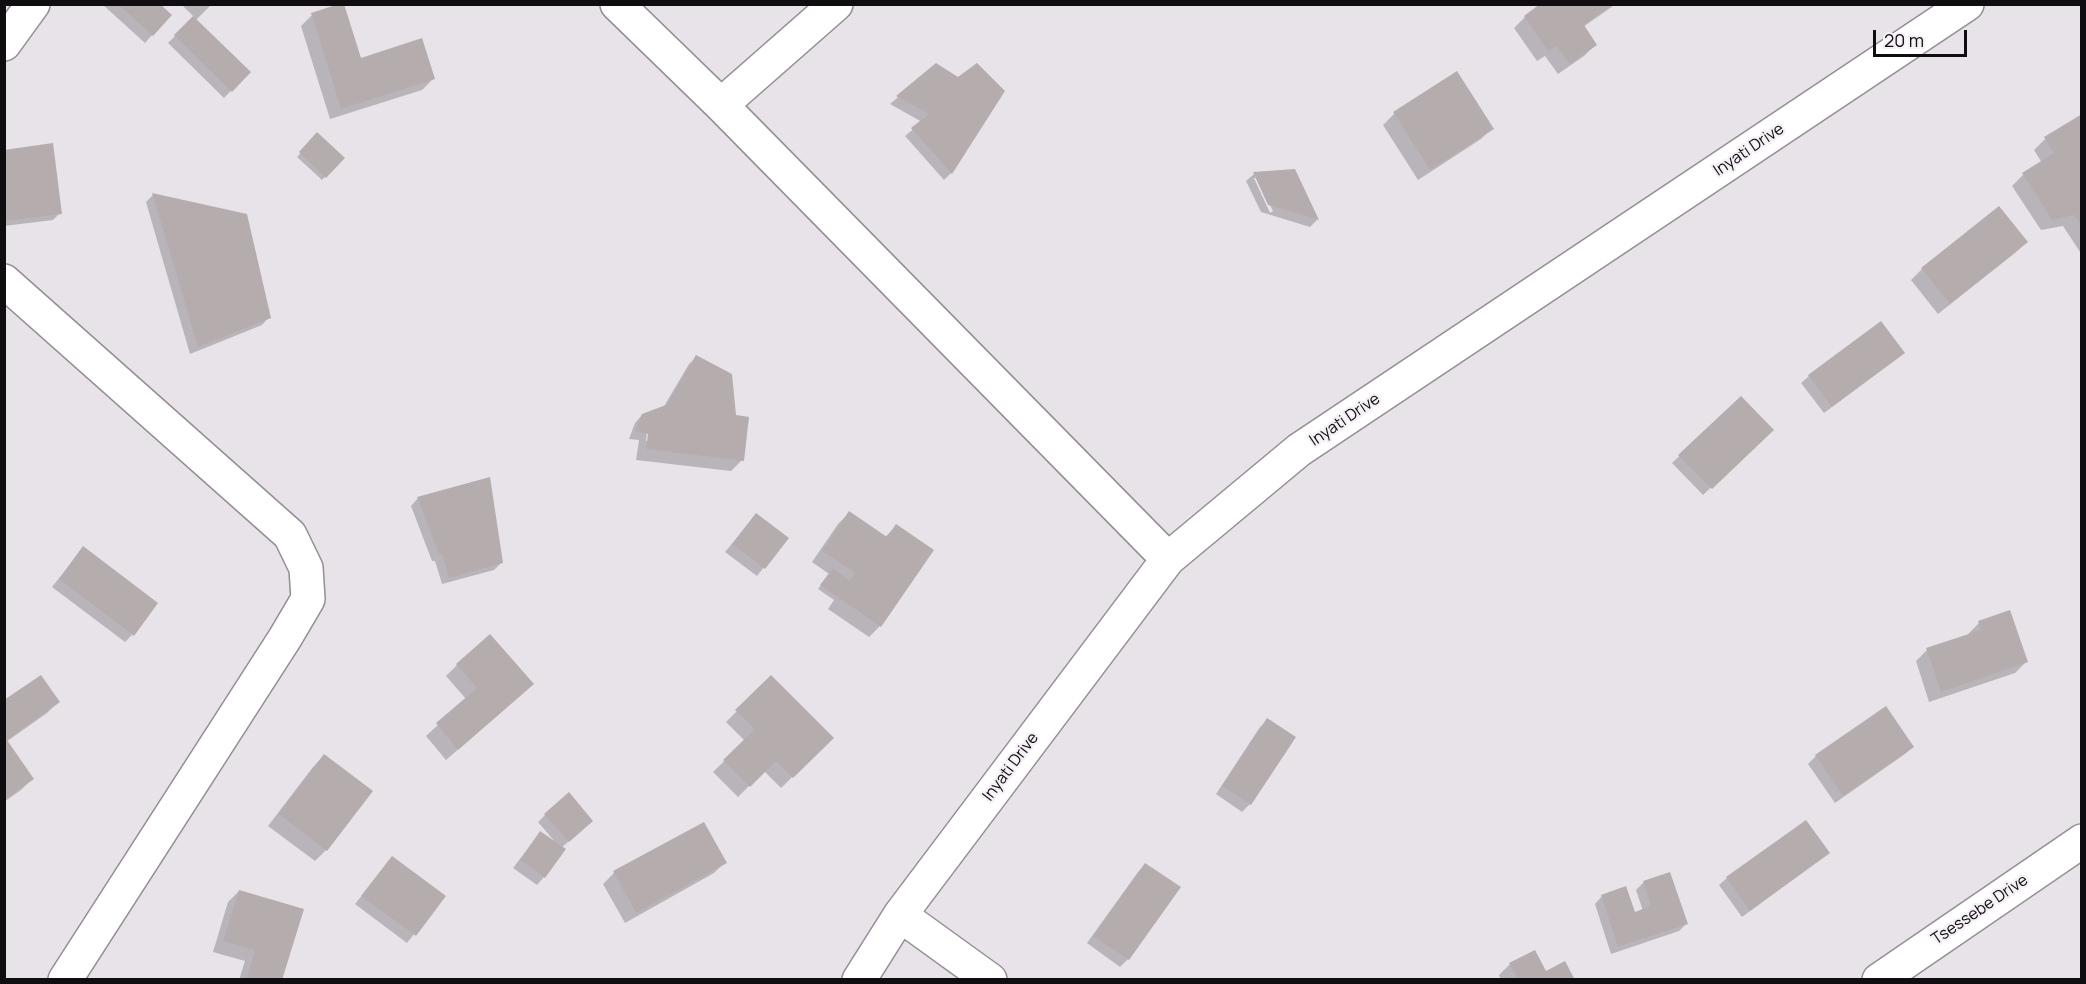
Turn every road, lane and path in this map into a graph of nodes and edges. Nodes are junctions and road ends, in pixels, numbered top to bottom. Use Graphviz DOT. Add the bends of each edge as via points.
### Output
graph roads {
  1 [pos="33,4"];
  2 [pos="617,4"];
  3 [pos="836,4"];
  4 [pos="1967,4"];
  5 [pos="4,44"];
  6 [pos="721,105"];
  7 [pos="4,281"];
  8 [pos="1168,559"];
  9 [pos="2082,841"];
  10 [pos="900,915"];
  11 [pos="65,980"];
  12 [pos="859,980"];
  13 [pos="990,980"];
  14 [pos="1879,980"];
  1 -- 5 [label="street"];
  2 -- 6 [label="street"];
  3 -- 6 [label="street"];
  4 -- 8 [label="street, Inyati Drive" via="1299,450"];
  6 -- 8 [label="street"];
  7 -- 11 [label="street" via="290,535 306,568 308,598 285,638"];
  8 -- 10 [label="street, Inyati Drive"];
  9 -- 14 [label="street, Tsessebe Drive"];
  10 -- 12 [label="street, Inyati Drive"];
  10 -- 13 [label="street"];
}
